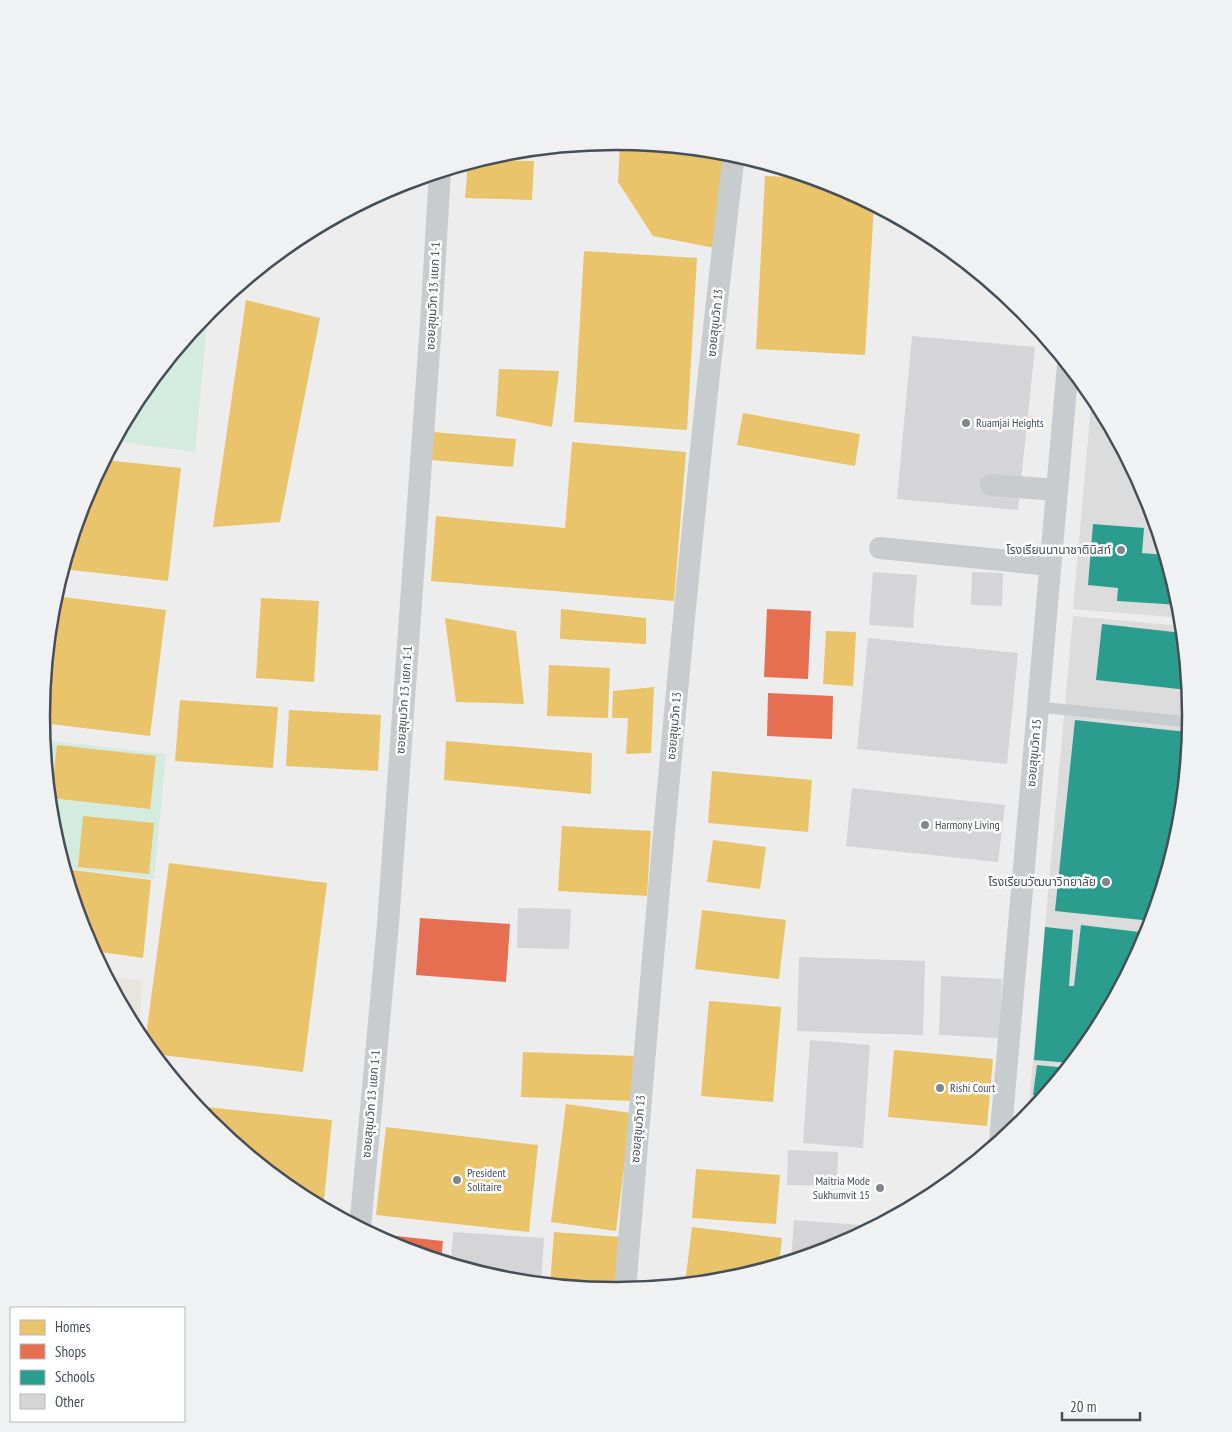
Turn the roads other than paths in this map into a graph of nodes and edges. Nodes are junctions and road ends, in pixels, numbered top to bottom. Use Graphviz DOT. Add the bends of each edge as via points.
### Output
graph roads {
  1 [pos="733,163"];
  2 [pos="440,178"];
  3 [pos="1067,374"];
  4 [pos="990,485"];
  5 [pos="1057,490"];
  6 [pos="880,548"];
  7 [pos="1050,565"];
  8 [pos="1038,707"];
  9 [pos="1182,721"];
  10 [pos="1001,1131"];
  11 [pos="361,1221"];
  12 [pos="626,1282"];
  1 -- 12 [label="street, ซอยสุขุมวิท 13" via="724,211 695,503"];
  2 -- 11 [label="street, ซอยสุขุมวิท 13 แยก 1-1" via="390,904"];
  3 -- 5 [label="street, ซอยสุขุมวิท 15"];
  4 -- 5 [label="street"];
  5 -- 7 [label="street, ซอยสุขุมวิท 15"];
  6 -- 7 [label="street"];
  7 -- 8 [label="street, ซอยสุขุมวิท 15"];
  8 -- 9 [label="lane"];
  8 -- 10 [label="street, ซอยสุขุมวิท 15"];
}
